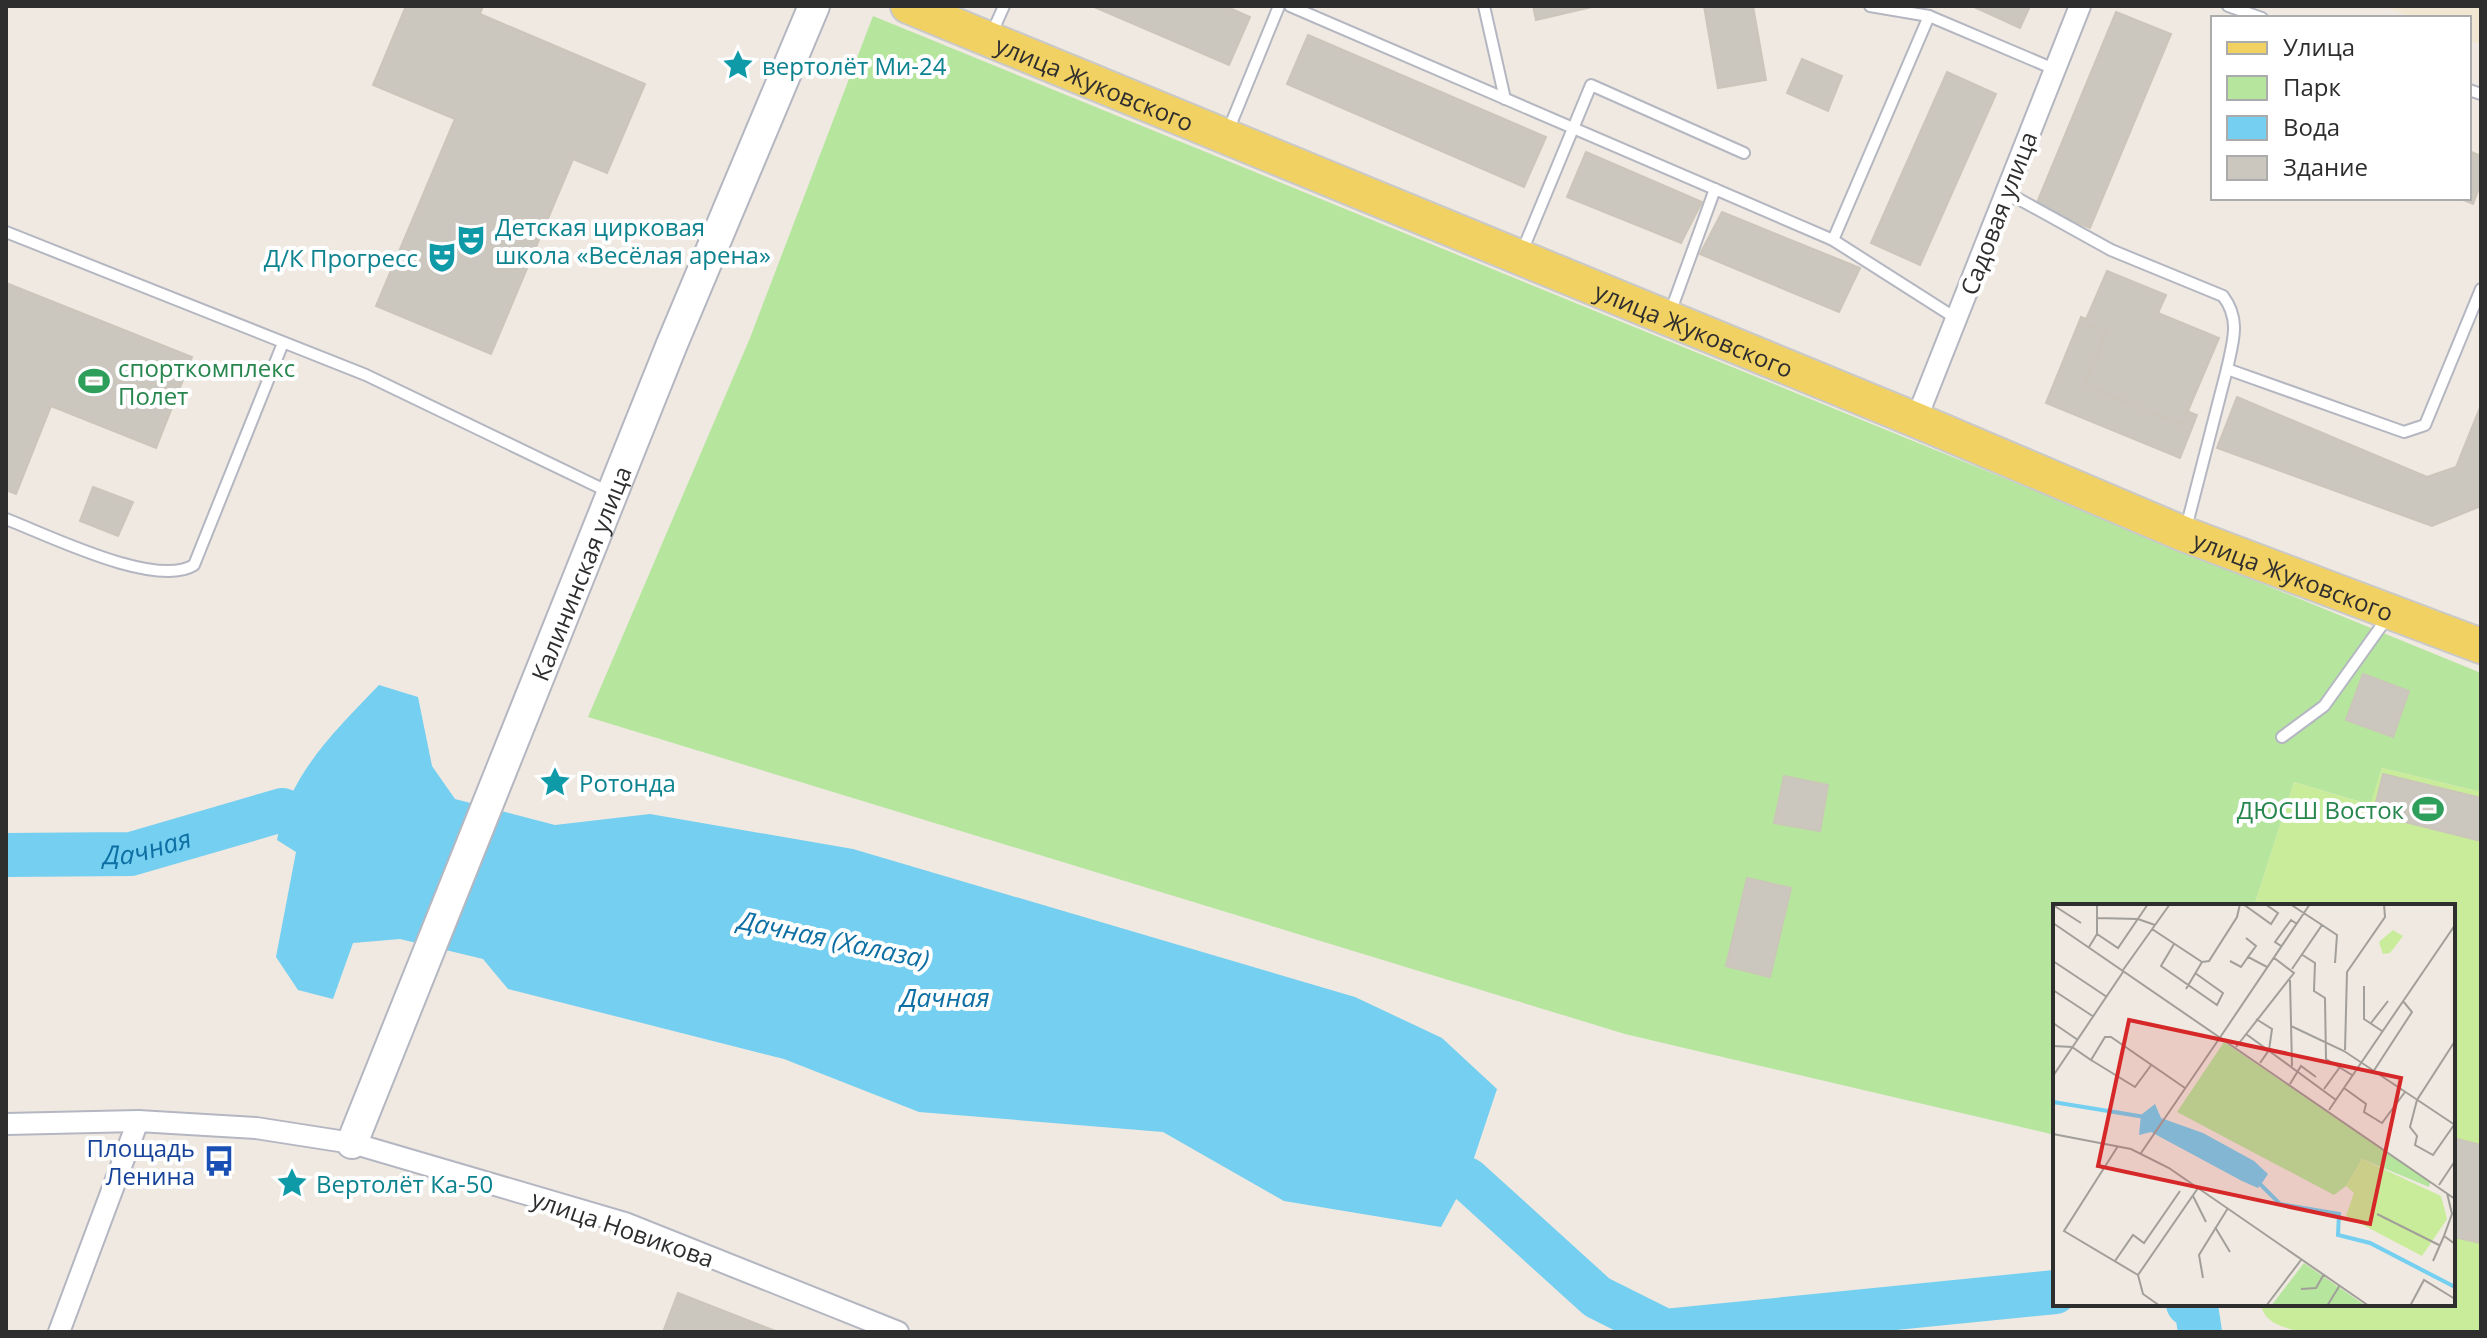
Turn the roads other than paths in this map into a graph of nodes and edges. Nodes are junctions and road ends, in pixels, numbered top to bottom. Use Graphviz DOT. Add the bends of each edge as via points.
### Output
graph roads {
  1 [pos="814,6"];
  2 [pos="908,6"];
  3 [pos="1004,6"];
  4 [pos="1279,6"];
  5 [pos="1290,6"];
  6 [pos="1484,6"];
  7 [pos="1870,6"];
  8 [pos="2080,6"];
  9 [pos="2228,6"];
  10 [pos="1929,16"];
  11 [pos="2256,16"];
  12 [pos="989,41"];
  13 [pos="2054,69"];
  14 [pos="1505,99"];
  15 [pos="1574,128"];
  16 [pos="1225,136"];
  17 [pos="1744,153"];
  18 [pos="1715,189"];
  19 [pos="2006,192"];
  20 [pos="6,232"];
  21 [pos="1833,240"];
  22 [pos="1520,257"];
  23 [pos="2481,289"];
  24 [pos="1668,319"];
  25 [pos="1957,319"];
  26 [pos="283,343"];
  27 [pos="2227,369"];
  28 [pos="1916,420"];
  29 [pos="613,494"];
  30 [pos="6,519"];
  31 [pos="2184,534"];
  32 [pos="2393,610"];
  33 [pos="2481,646"];
  34 [pos="2282,737"];
  35 [pos="138,1121"];
  36 [pos="6,1124"];
  37 [pos="352,1143"];
  38 [pos="59,1332"];
  39 [pos="898,1332"];
  1 -- 29 [label="street, Калининская улица"];
  2 -- 12 [label="main road, улица Жуковского"];
  3 -- 12 [label="lane"];
  4 -- 16 [label="lane"];
  5 -- 14 [label="lane"];
  6 -- 14 [label="lane"];
  7 -- 10 [label="lane"];
  8 -- 13 [label="street, Садовая улица"];
  9 -- 11 [label="lane"];
  10 -- 13 [label="lane"];
  10 -- 21 [label="lane"];
  12 -- 16 [label="main road, улица Жуковского"];
  13 -- 19 [label="street, Садовая улица"];
  14 -- 15 [label="lane"];
  15 -- 17 [label="lane" via="1591,85"];
  15 -- 18 [label="lane"];
  15 -- 22 [label="lane"];
  16 -- 22 [label="main road, улица Жуковского"];
  18 -- 21 [label="lane"];
  18 -- 24 [label="lane"];
  19 -- 25 [label="street, Садовая улица"];
  19 -- 27 [label="lane" via="2111,250 2223,296 2236,327"];
  20 -- 26 [label="lane"];
  21 -- 25 [label="lane"];
  22 -- 24 [label="main road, улица Жуковского"];
  23 -- 27 [label="lane" via="2425,425 2404,432"];
  24 -- 28 [label="main road, улица Жуковского"];
  25 -- 28 [label="street, Садовая улица"];
  26 -- 29 [label="lane" via="366,375"];
  26 -- 30 [label="lane" via="194,565 172,574 146,571"];
  27 -- 31 [label="lane"];
  28 -- 31 [label="main road, улица Жуковского"];
  29 -- 37 [label="street, Калининская улица"];
  31 -- 32 [label="main road, улица Жуковского"];
  32 -- 33 [label="main road, улица Жуковского"];
  32 -- 34 [label="lane" via="2324,706"];
  35 -- 36 [label="street, улица Новикова"];
  35 -- 37 [label="street, улица Новикова" via="256,1128"];
  35 -- 38 [label="street"];
  37 -- 39 [label="street, улица Новикова" via="625,1223"];
}
